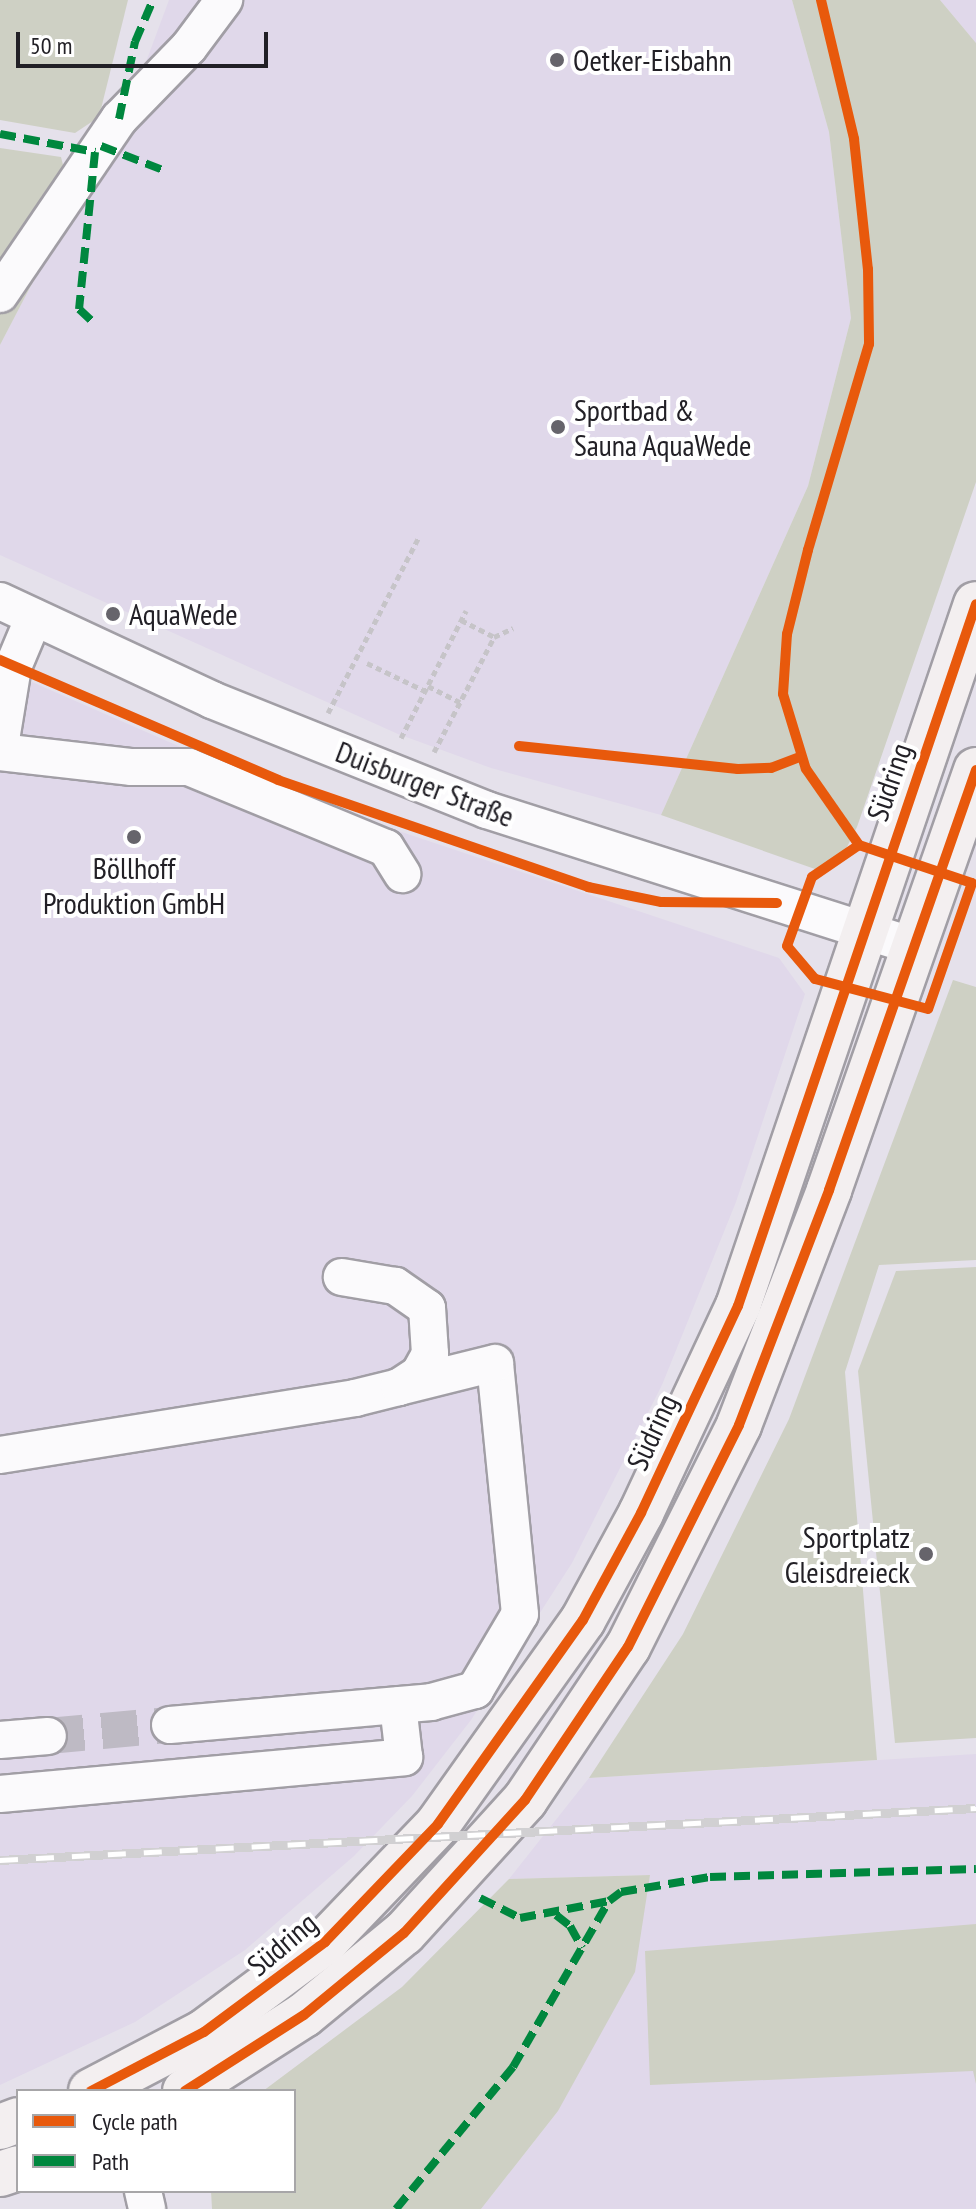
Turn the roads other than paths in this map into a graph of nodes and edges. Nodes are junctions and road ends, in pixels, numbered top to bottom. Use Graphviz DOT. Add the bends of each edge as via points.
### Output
graph roads {
  1 [pos="224,0"];
  2 [pos="0,294"];
  3 [pos="0,601"];
  4 [pos="976,604"];
  5 [pos="34,617"];
  6 [pos="0,746"];
  7 [pos="0,752"];
  8 [pos="976,770"];
  9 [pos="402,874"];
  10 [pos="864,931"];
  11 [pos="915,947"];
  12 [pos="342,1277"];
  13 [pos="399,1387"];
  14 [pos="0,1455"];
  15 [pos="398,1705"];
  16 [pos="170,1725"];
  17 [pos="48,1736"];
  18 [pos="0,1740"];
  19 [pos="0,1794"];
  20 [pos="97,2089"];
  21 [pos="188,2089"];
  1 -- 2 [label="street" via="189,47 119,119"];
  3 -- 5 [label="street, Duisburger Straße"];
  4 -- 10 [label="main road, Südring"];
  5 -- 6 [label="street" via="13,667"];
  5 -- 10 [label="street, Duisburger Straße" via="384,771"];
  7 -- 9 [label="street" via="132,767 189,767 386,848"];
  8 -- 11 [label="main road"];
  10 -- 11 [label="street"];
  10 -- 20 [label="main road, Südring" via="738,1306 641,1513 583,1620 485,1764 385,1885 260,1994 204,2032"];
  11 -- 21 [label="main road" via="739,1425 628,1647 525,1800 426,1911 304,2015"];
  12 -- 13 [label="street" via="395,1286 427,1308 430,1354 419,1374"];
  13 -- 14 [label="street"];
  13 -- 15 [label="street" via="495,1363 520,1614 475,1690"];
  15 -- 16 [label="street"];
  15 -- 19 [label="street" via="404,1757"];
  17 -- 18 [label="street"];
}
